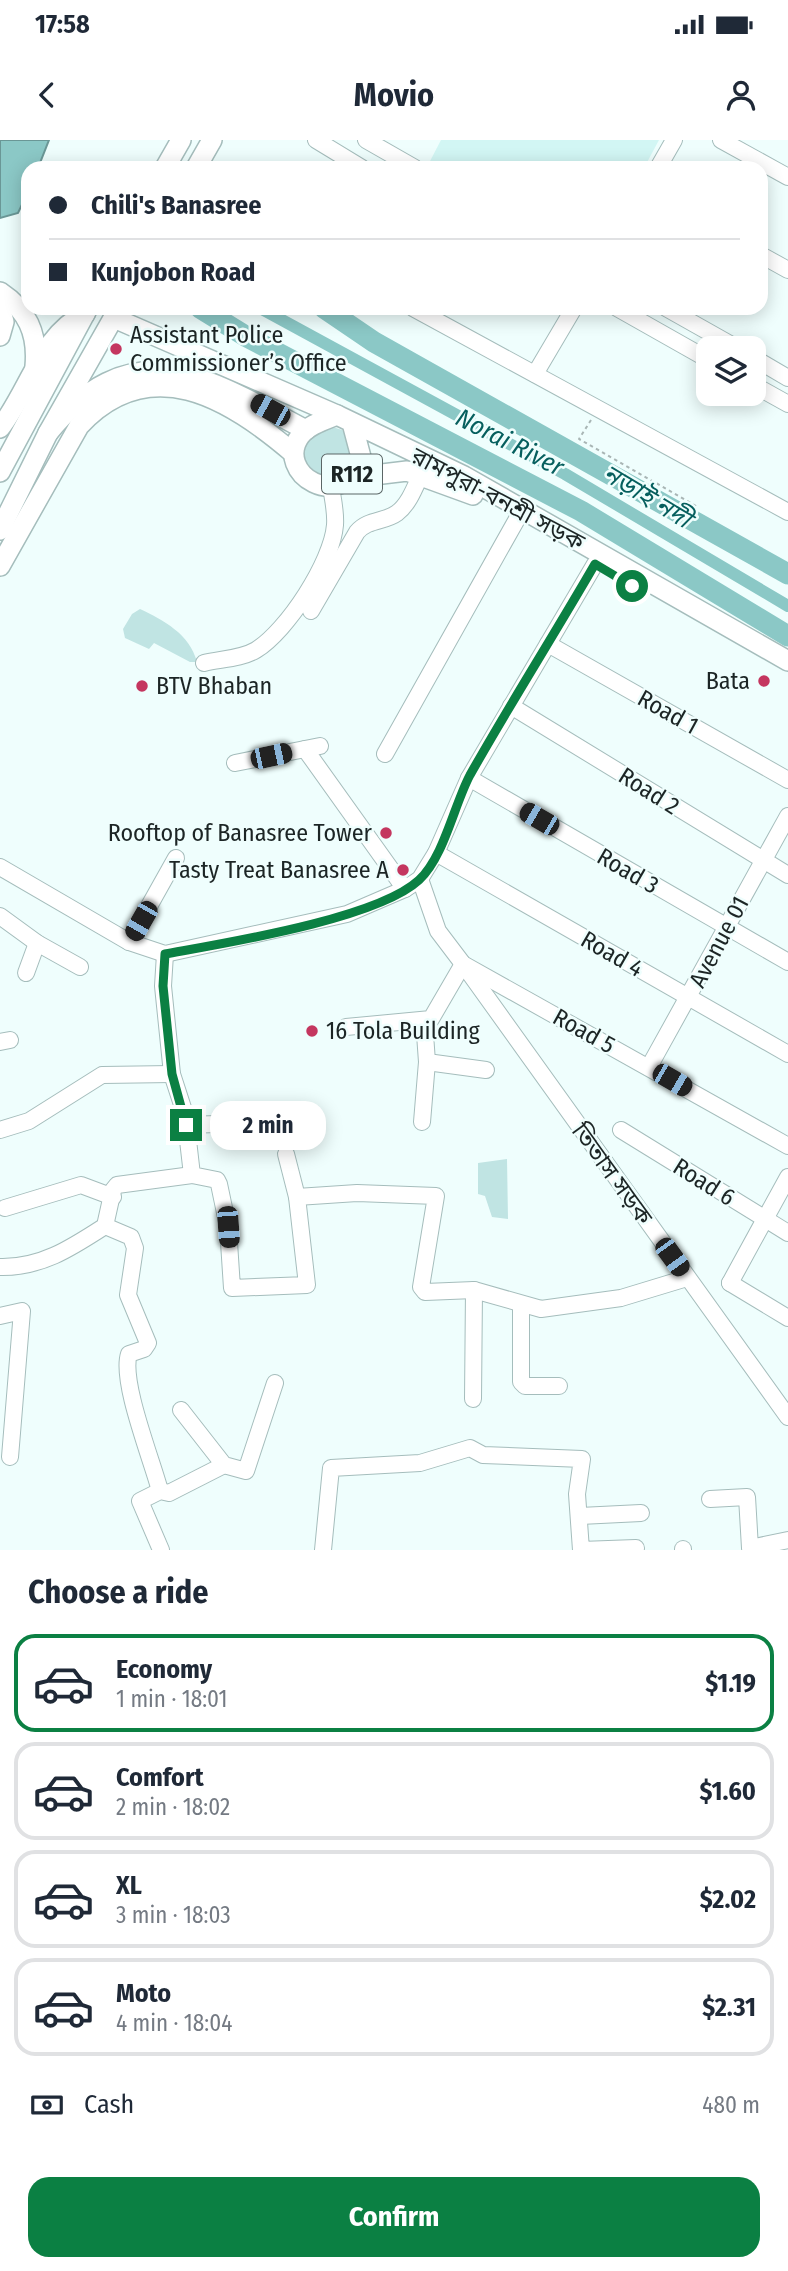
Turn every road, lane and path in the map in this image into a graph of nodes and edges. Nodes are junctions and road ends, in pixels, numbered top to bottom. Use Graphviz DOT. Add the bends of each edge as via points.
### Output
graph roads {
  1 [pos="181,140"];
  2 [pos="212,140"];
  3 [pos="316,140"];
  4 [pos="674,140"];
  5 [pos="722,140"];
  6 [pos="370,142"];
  7 [pos="169,161"];
  8 [pos="200,161"];
  9 [pos="350,161"];
  10 [pos="362,161"];
  11 [pos="400,161"];
  12 [pos="663,161"];
  13 [pos="759,161"];
  14 [pos="768,166"];
  15 [pos="788,177"];
  16 [pos="768,259"];
  17 [pos="788,270"];
  18 [pos="0,292"];
  19 [pos="0,307"];
  20 [pos="21,311"];
  21 [pos="24,315"];
  22 [pos="80,315"];
  23 [pos="84,315"];
  24 [pos="115,315"];
  25 [pos="120,315"];
  26 [pos="426,315"];
  27 [pos="570,315"];
  28 [pos="629,315"];
  29 [pos="678,315"];
  30 [pos="0,336"];
  31 [pos="716,336"];
  32 [pos="696,353"];
  33 [pos="766,365"];
  34 [pos="536,374"];
  35 [pos="33,377"];
  36 [pos="788,377"];
  37 [pos="766,392"];
  38 [pos="788,404"];
  39 [pos="598,408"];
  40 [pos="345,419"];
  41 [pos="0,428"];
  42 [pos="306,430"];
  43 [pos="48,433"];
  44 [pos="293,453"];
  45 [pos="0,472"];
  46 [pos="421,474"];
  47 [pos="349,478"];
  48 [pos="331,488"];
  49 [pos="696,506"];
  50 [pos="788,512"];
  51 [pos="517,519"];
  52 [pos="0,530"];
  53 [pos="595,564"];
  54 [pos="0,566"];
  55 [pos="311,611"];
  56 [pos="548,644"];
  57 [pos="788,661"];
  58 [pos="204,663"];
  59 [pos="788,675"];
  60 [pos="511,706"];
  61 [pos="386,754"];
  62 [pos="235,763"];
  63 [pos="469,778"];
  64 [pos="788,780"];
  65 [pos="788,816"];
  66 [pos="436,853"];
  67 [pos="176,858"];
  68 [pos="762,861"];
  69 [pos="0,867"];
  70 [pos="788,875"];
  71 [pos="420,879"];
  72 [pos="405,889"];
  73 [pos="0,916"];
  74 [pos="725,929"];
  75 [pos="129,942"];
  76 [pos="37,943"];
  77 [pos="165,954"];
  78 [pos="788,962"];
  79 [pos="463,964"];
  80 [pos="80,967"];
  81 [pos="26,973"];
  82 [pos="688,998"];
  83 [pos="424,1020"];
  84 [pos="346,1027"];
  85 [pos="788,1054"];
  86 [pos="427,1062"];
  87 [pos="649,1067"];
  88 [pos="486,1070"];
  89 [pos="172,1074"];
  90 [pos="313,1121"];
  91 [pos="422,1122"];
  92 [pos="186,1125"];
  93 [pos="0,1130"];
  94 [pos="621,1130"];
  95 [pos="788,1146"];
  96 [pos="286,1154"];
  97 [pos="191,1175"];
  98 [pos="788,1177"];
  99 [pos="113,1197"];
  100 [pos="297,1197"];
  101 [pos="5,1208"];
  102 [pos="764,1220"];
  103 [pos="105,1226"];
  104 [pos="788,1233"];
  105 [pos="0,1267"];
  106 [pos="687,1278"];
  107 [pos="730,1283"];
  108 [pos="474,1290"];
  109 [pos="704,1297"];
  110 [pos="521,1304"];
  111 [pos="0,1316"];
  112 [pos="788,1318"];
  113 [pos="275,1383"];
  114 [pos="559,1386"];
  115 [pos="473,1399"];
  116 [pos="181,1409"];
  117 [pos="788,1417"];
  118 [pos="10,1457"];
  119 [pos="224,1465"];
  120 [pos="160,1491"];
  121 [pos="710,1499"];
  122 [pos="641,1513"];
  123 [pos="580,1516"];
  124 [pos="788,1540"];
  125 [pos="636,1548"];
  126 [pos="161,1550"];
  127 [pos="323,1550"];
  1 -- 7 [label="main road"];
  2 -- 8 [label="main road"];
  3 -- 9 [label="street"];
  4 -- 12 [label="street"];
  5 -- 13 [label="street"];
  6 -- 10 [label="street"];
  6 -- 11 [label="street"];
  14 -- 15 [label="street"];
  16 -- 17 [label="street"];
  18 -- 20 [label="main road"];
  19 -- 30 [label="main road" via="4,322"];
  21 -- 35 [label="main road" via="36,341"];
  22 -- 35 [label="main road" via="52,338"];
  23 -- 45 [label="main road"];
  24 -- 43 [label="main road"];
  25 -- 40 [label="main road, রামপুরা-বনশ্রী সড়ক / R112"];
  26 -- 34 [label="street"];
  27 -- 34 [label="street"];
  28 -- 32 [label="street"];
  29 -- 31 [label="street"];
  33 -- 36 [label="street"];
  34 -- 39 [label="street"];
  35 -- 41 [label="main road"];
  37 -- 38 [label="street"];
  39 -- 49 [label="path" via="579,439"];
  39 -- 50 [label="street"];
  40 -- 42 [label="main road, R112"];
  40 -- 47 [label="main road, R112" via="361,457"];
  40 -- 57 [label="main road, রামপুরা-বনশ্রী সড়ক / R112" via="464,476"];
  42 -- 43 [label="main road, R112" via="201,379 149,371 107,381 90,391"];
  42 -- 44 [label="main road, R112"];
  43 -- 52 [label="main road"];
  44 -- 48 [label="main road, R112" via="304,477"];
  44 -- 54 [label="main road" via="240,412 208,396 160,386 111,398 79,426"];
  46 -- 47 [label="main road, রামপুরা-বনশ্রী সড়ক" via="391,471"];
  46 -- 51 [label="main road, রামপুরা-বনশ্রী সড়ক" via="458,487"];
  46 -- 55 [label="street" via="396,514 362,525 357,531"];
  47 -- 48 [label="main road, R112"];
  48 -- 58 [label="street" via="335,526 330,544 322,565 275,636 254,652"];
  51 -- 53 [label="main road, রামপুরা-বনশ্রী সড়ক"];
  51 -- 61 [label="street"];
  53 -- 56 [label="street"];
  53 -- 59 [label="main road, রামপুরা-বনশ্রী সড়ক"];
  56 -- 60 [label="street"];
  56 -- 64 [label="street, Road 1"];
  60 -- 63 [label="street"];
  60 -- 68 [label="street, Road 2"];
  62 -- 72 [label="street" via="312,747"];
  63 -- 66 [label="street"];
  63 -- 74 [label="street, Road 3"];
  65 -- 68 [label="street, Avenue 01"];
  66 -- 71 [label="street"];
  66 -- 82 [label="street, Road 4"];
  67 -- 75 [label="street"];
  68 -- 70 [label="street, Road 2"];
  68 -- 74 [label="street, Avenue 01"];
  69 -- 75 [label="street"];
  71 -- 72 [label="street"];
  71 -- 79 [label="street, Road 5" via="438,931"];
  72 -- 77 [label="street" via="347,914"];
  73 -- 76 [label="street"];
  74 -- 78 [label="street, Road 3"];
  74 -- 82 [label="street, Avenue 01"];
  75 -- 77 [label="street"];
  76 -- 80 [label="street"];
  76 -- 81 [label="street"];
  77 -- 89 [label="street" via="163,986"];
  79 -- 83 [label="street" via="431,1019"];
  79 -- 87 [label="street, Road 5"];
  79 -- 106 [label="street, তিতাস সড়ক"];
  82 -- 85 [label="street, Road 4"];
  82 -- 87 [label="street, Avenue 01"];
  83 -- 84 [label="street"];
  83 -- 86 [label="street"];
  86 -- 88 [label="street"];
  86 -- 91 [label="street"];
  87 -- 95 [label="street, Road 5"];
  89 -- 92 [label="street"];
  89 -- 93 [label="street" via="102,1075 29,1121"];
  90 -- 92 [label="street"];
  92 -- 97 [label="street"];
  94 -- 102 [label="street, Road 6"];
  96 -- 100 [label="street"];
  97 -- 99 [label="street" via="117,1185"];
  97 -- 100 [label="street" via="219,1184 228,1227 232,1288 307,1285"];
  98 -- 102 [label="street"];
  99 -- 101 [label="street" via="81,1185"];
  99 -- 103 [label="street"];
  100 -- 108 [label="street" via="357,1193 436,1196 421,1287 425,1292"];
  102 -- 104 [label="street, Road 6"];
  102 -- 107 [label="street"];
  103 -- 105 [label="street" via="38,1264"];
  103 -- 120 [label="street" via="131,1237 135,1248 128,1295 148,1343 129,1354 126,1364 129,1390"];
  106 -- 109 [label="street, তিতাস সড়ক"];
  106 -- 110 [label="street" via="621,1298 541,1309"];
  107 -- 109 [label="street"];
  107 -- 112 [label="street"];
  108 -- 110 [label="street"];
  108 -- 115 [label="street"];
  109 -- 117 [label="street, তিতাস সড়ক"];
  110 -- 114 [label="street" via="521,1382 525,1386"];
  111 -- 118 [label="street" via="22,1311"];
  113 -- 119 [label="street" via="246,1471"];
  116 -- 119 [label="street"];
  119 -- 120 [label="street" via="169,1493"];
  120 -- 126 [label="street" via="140,1501"];
  121 -- 124 [label="street" via="747,1497 750,1548"];
  122 -- 123 [label="street"];
  123 -- 125 [label="street" via="581,1550"];
  123 -- 127 [label="street" via="577,1494 582,1459 483,1455 470,1448 420,1463 331,1468"];
}
